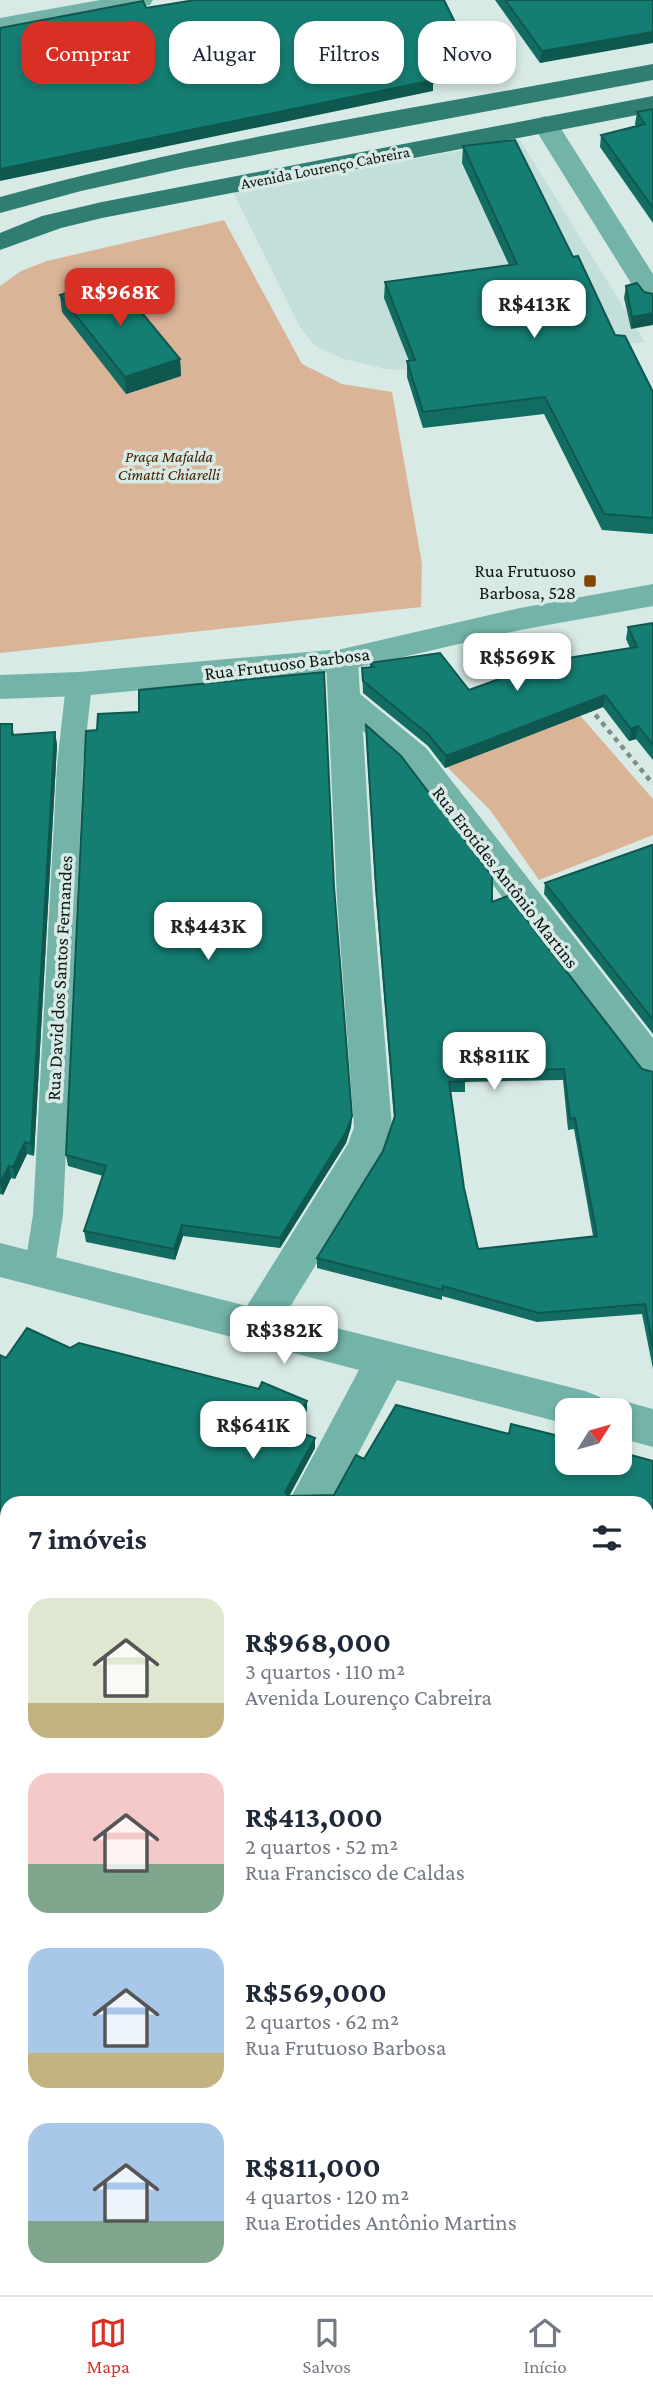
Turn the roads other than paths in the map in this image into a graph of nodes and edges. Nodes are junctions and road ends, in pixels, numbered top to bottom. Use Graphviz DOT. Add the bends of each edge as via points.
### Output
graph roads {
  1 [pos="141,0"];
  2 [pos="0,25"];
  3 [pos="653,72"];
  4 [pos="653,103"];
  5 [pos="545,124"];
  6 [pos="0,205"];
  7 [pos="0,242"];
  8 [pos="645,265"];
  9 [pos="653,296"];
  10 [pos="653,595"];
  11 [pos="342,660"];
  12 [pos="79,684"];
  13 [pos="0,687"];
  14 [pos="346,700"];
  15 [pos="653,1066"];
  16 [pos="0,1260"];
  17 [pos="39,1271"];
  18 [pos="256,1327"];
  19 [pos="387,1359"];
  20 [pos="555,1402"];
  21 [pos="632,1422"];
  22 [pos="653,1428"];
  23 [pos="313,1496"];
  1 -- 2 [label="street"];
  3 -- 6 [label="main road, Avenida Lourenço Cabreira" via="185,160"];
  4 -- 5 [label="main road, Avenida Lourenço Cabreira"];
  5 -- 7 [label="main road, Avenida Lourenço Cabreira" via="102,210 52,222"];
  5 -- 8 [label="street"];
  8 -- 9 [label="street"];
  10 -- 11 [label="street, Rua Frutuoso Barbosa" via="520,619"];
  11 -- 12 [label="street, Rua Frutuoso Barbosa"];
  11 -- 14 [label="street"];
  12 -- 13 [label="street, Rua Frutuoso Barbosa"];
  12 -- 17 [label="lane, Rua David dos Santos Fernandes" via="70,765 48,1215"];
  14 -- 15 [label="street, Rua Erotides Antônio Martins" via="414,757"];
  14 -- 18 [label="street" via="355,900 373,1127 366,1149"];
  16 -- 17 [label="street"];
  17 -- 18 [label="street"];
  18 -- 19 [label="street"];
  19 -- 20 [label="street"];
  19 -- 23 [label="street"];
  21 -- 22 [label="street"];
}
